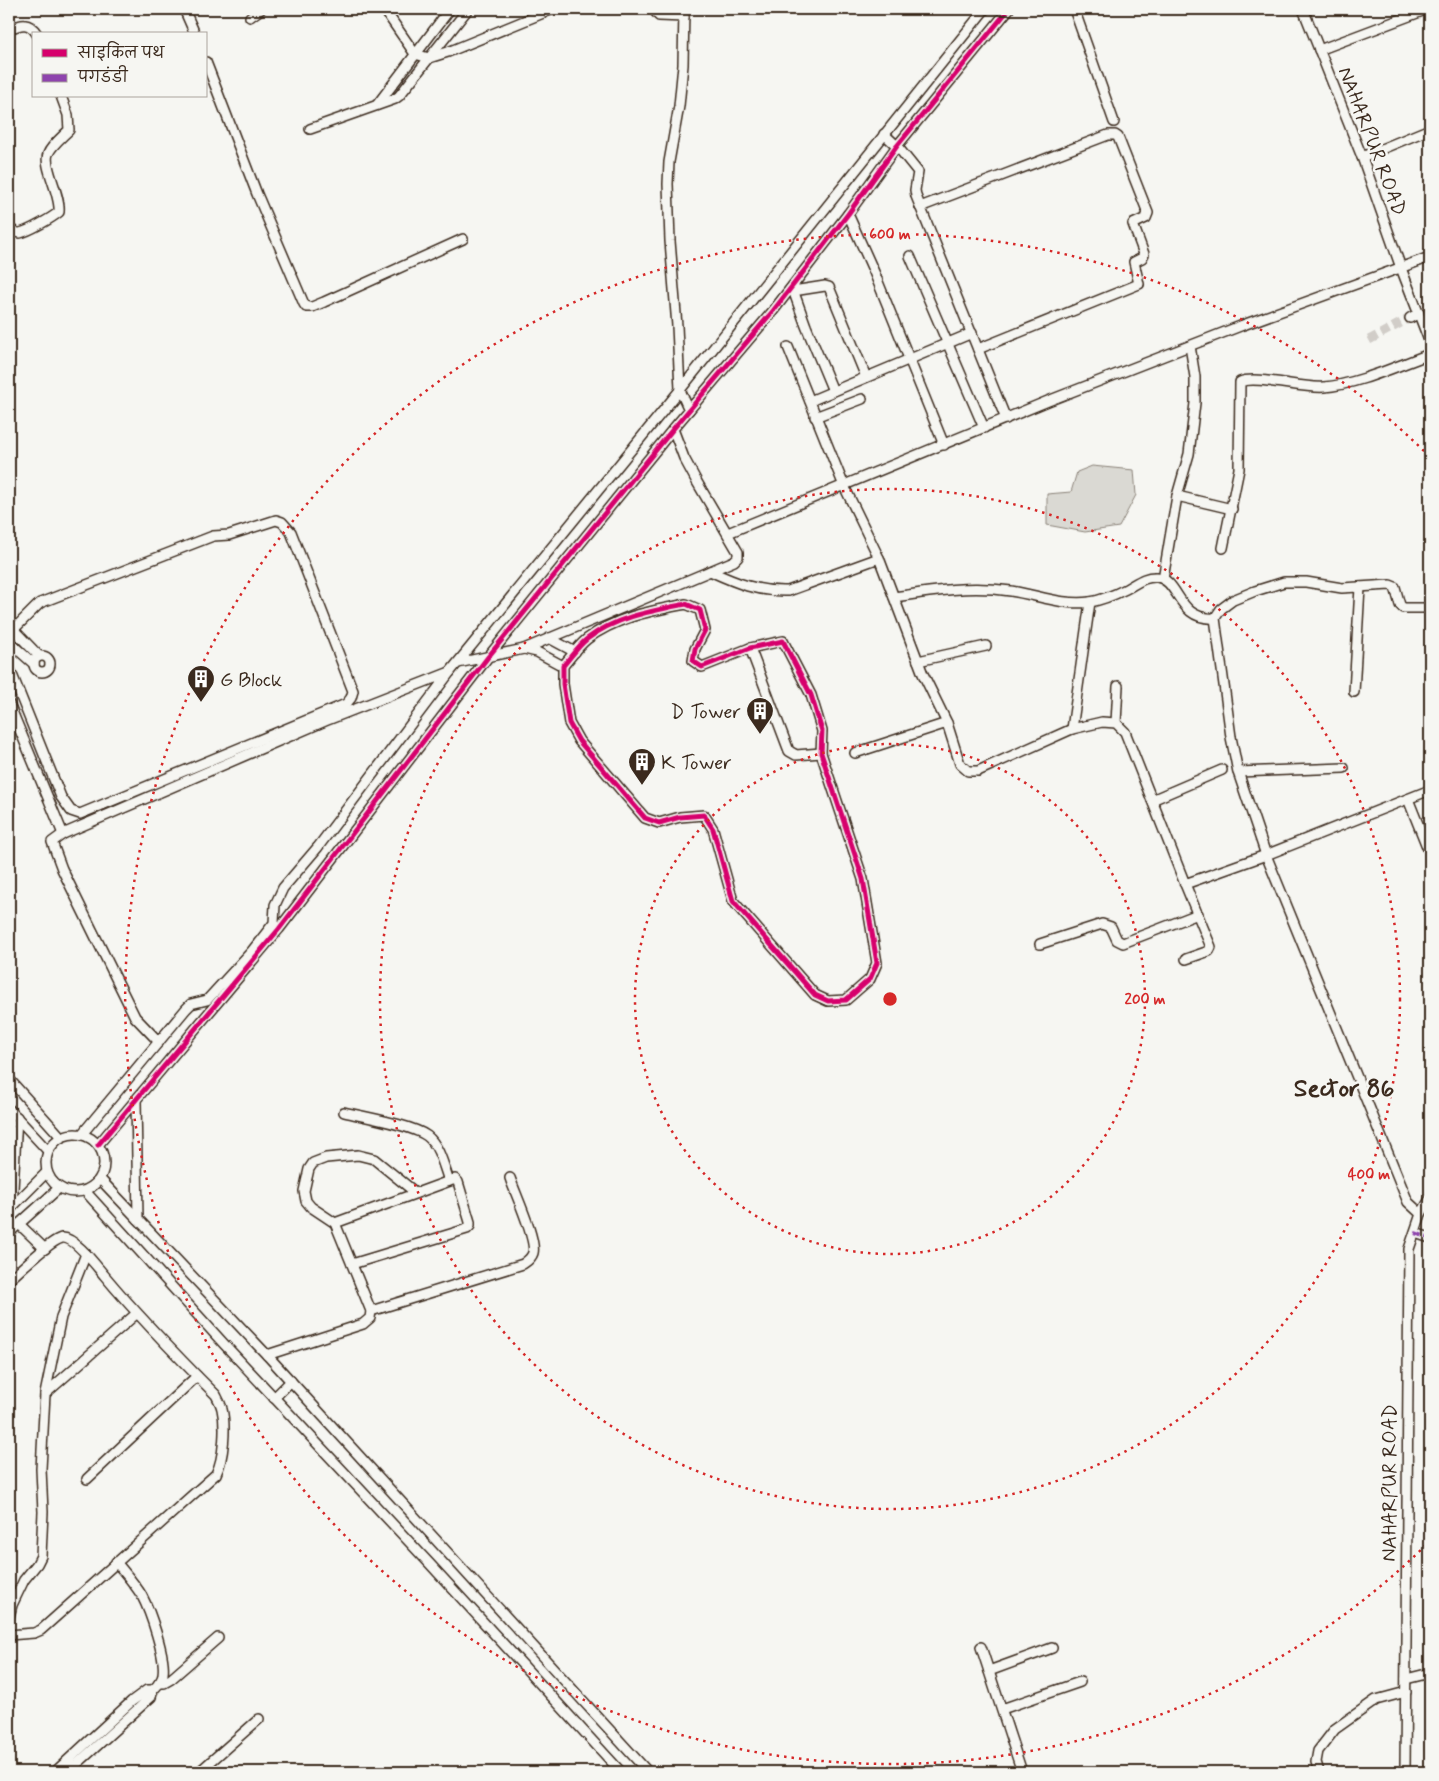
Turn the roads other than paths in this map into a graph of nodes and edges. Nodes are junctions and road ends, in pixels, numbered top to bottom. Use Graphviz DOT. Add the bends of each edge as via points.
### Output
graph roads {
  1 [pos="184,9"];
  2 [pos="261,9"];
  3 [pos="384,9"];
  4 [pos="450,9"];
  5 [pos="468,9"];
  6 [pos="553,9"];
  7 [pos="653,9"];
  8 [pos="984,9"];
  9 [pos="1009,9"];
  10 [pos="1074,9"];
  11 [pos="1303,9"];
  12 [pos="1428,9"];
  13 [pos="684,13"];
  14 [pos="250,17"];
  15 [pos="9,29"];
  16 [pos="36,32"];
  17 [pos="194,32"];
  18 [pos="1319,50"];
  19 [pos="415,54"];
  20 [pos="429,58"];
  21 [pos="208,67"];
  22 [pos="62,98"];
  23 [pos="377,105"];
  24 [pos="1114,122"];
  25 [pos="310,129"];
  26 [pos="1430,129"];
  27 [pos="884,134"];
  28 [pos="897,146"];
  29 [pos="1362,157"];
  30 [pos="920,207"];
  31 [pos="848,214"];
  32 [pos="9,228"];
  33 [pos="464,239"];
  34 [pos="910,256"];
  35 [pos="1430,257"];
  36 [pos="1401,268"];
  37 [pos="792,289"];
  38 [pos="1419,313"];
  39 [pos="1410,318"];
  40 [pos="972,333"];
  41 [pos="1430,343"];
  42 [pos="948,344"];
  43 [pos="1190,346"];
  44 [pos="788,347"];
  45 [pos="978,349"];
  46 [pos="1430,354"];
  47 [pos="909,360"];
  48 [pos="866,378"];
  49 [pos="680,390"];
  50 [pos="833,392"];
  51 [pos="862,399"];
  52 [pos="810,401"];
  53 [pos="688,410"];
  54 [pos="815,417"];
  55 [pos="1006,418"];
  56 [pos="984,428"];
  57 [pos="673,429"];
  58 [pos="944,445"];
  59 [pos="844,486"];
  60 [pos="1177,496"];
  61 [pos="1232,510"];
  62 [pos="728,533"];
  63 [pos="1223,548"];
  64 [pos="879,558"];
  65 [pos="710,571"];
  66 [pos="1163,579"];
  67 [pos="1360,587"];
  68 [pos="894,597"];
  69 [pos="1090,602"];
  70 [pos="1430,608"];
  71 [pos="1215,618"];
  72 [pos="10,631"];
  73 [pos="549,638"];
  74 [pos="9,642"];
  75 [pos="986,646"];
  76 [pos="750,648"];
  77 [pos="524,649"];
  78 [pos="575,652"];
  79 [pos="488,657"];
  80 [pos="918,661"];
  81 [pos="458,663"];
  82 [pos="563,666"];
  83 [pos="9,667"];
  84 [pos="450,672"];
  85 [pos="1118,686"];
  86 [pos="1354,692"];
  87 [pos="9,704"];
  88 [pos="947,723"];
  89 [pos="1116,723"];
  90 [pos="1072,729"];
  91 [pos="821,753"];
  92 [pos="855,753"];
  93 [pos="1344,768"];
  94 [pos="1222,770"];
  95 [pos="1238,772"];
  96 [pos="1430,790"];
  97 [pos="1408,799"];
  98 [pos="1152,800"];
  99 [pos="63,834"];
  100 [pos="1266,854"];
  101 [pos="1430,854"];
  102 [pos="1185,884"];
  103 [pos="1198,914"];
  104 [pos="1040,944"];
  105 [pos="1186,959"];
  106 [pos="159,1042"];
  107 [pos="9,1079"];
  108 [pos="136,1100"];
  109 [pos="9,1109"];
  110 [pos="344,1112"];
  111 [pos="16,1117"];
  112 [pos="82,1134"];
  113 [pos="61,1137"];
  114 [pos="98,1144"];
  115 [pos="48,1151"];
  116 [pos="47,1172"];
  117 [pos="11,1176"];
  118 [pos="510,1178"];
  119 [pos="100,1179"];
  120 [pos="449,1181"];
  121 [pos="59,1188"];
  122 [pos="30,1190"];
  123 [pos="85,1191"];
  124 [pos="416,1193"];
  125 [pos="1430,1199"];
  126 [pos="41,1202"];
  127 [pos="11,1208"];
  128 [pos="1421,1214"];
  129 [pos="138,1219"];
  130 [pos="335,1223"];
  131 [pos="18,1224"];
  132 [pos="9,1233"];
  133 [pos="1415,1233"];
  134 [pos="1430,1238"];
  135 [pos="45,1249"];
  136 [pos="86,1254"];
  137 [pos="352,1264"];
  138 [pos="9,1280"];
  139 [pos="371,1311"];
  140 [pos="136,1314"];
  141 [pos="267,1355"];
  142 [pos="197,1376"];
  143 [pos="291,1381"];
  144 [pos="45,1394"];
  145 [pos="274,1398"];
  146 [pos="87,1479"];
  147 [pos="116,1562"];
  148 [pos="9,1593"];
  149 [pos="12,1605"];
  150 [pos="9,1617"];
  151 [pos="9,1635"];
  152 [pos="218,1638"];
  153 [pos="981,1647"];
  154 [pos="1052,1648"];
  155 [pos="990,1670"];
  156 [pos="1430,1673"];
  157 [pos="1406,1679"];
  158 [pos="1080,1682"];
  159 [pos="156,1687"];
  160 [pos="1406,1692"];
  161 [pos="1002,1709"];
  162 [pos="259,1719"];
  163 [pos="55,1772"];
  164 [pos="68,1772"];
  165 [pos="199,1772"];
  166 [pos="621,1772"];
  167 [pos="648,1772"];
  168 [pos="1022,1772"];
  169 [pos="1319,1772"];
  170 [pos="1405,1772"];
  1 -- 17 [label="street"];
  2 -- 14 [label="street"];
  3 -- 19 [label="street"];
  4 -- 19 [label="street"];
  5 -- 20 [label="street"];
  6 -- 20 [label="street"];
  7 -- 13 [label="street" via="659,16"];
  8 -- 27 [label="street"];
  9 -- 28 [label="street"];
  10 -- 24 [label="street"];
  11 -- 18 [label="street, NAHARPUR ROAD"];
  12 -- 18 [label="street"];
  13 -- 49 [label="street" via="681,82 668,184"];
  15 -- 16 [label="street" via="20,24 32,27"];
  18 -- 29 [label="street, NAHARPUR ROAD"];
  19 -- 20 [label="street"];
  19 -- 23 [label="street"];
  20 -- 23 [label="street" via="400,96"];
  21 -- 33 [label="street" via="257,194 306,307 324,302"];
  22 -- 32 [label="street" via="68,115 68,130 48,153 47,160 60,203 59,212 20,233"];
  23 -- 25 [label="street"];
  26 -- 29 [label="street"];
  27 -- 28 [label="street"];
  27 -- 49 [label="street"];
  28 -- 30 [label="street" via="918,172 915,193"];
  28 -- 31 [label="street"];
  29 -- 36 [label="street, NAHARPUR ROAD"];
  30 -- 40 [label="street"];
  30 -- 45 [label="street" via="1108,135 1118,137 1148,214 1133,224 1144,254 1134,262 1139,284"];
  31 -- 37 [label="street"];
  31 -- 47 [label="street"];
  34 -- 42 [label="street"];
  35 -- 36 [label="street"];
  36 -- 38 [label="street, NAHARPUR ROAD"];
  36 -- 43 [label="street"];
  37 -- 48 [label="street" via="829,287"];
  37 -- 50 [label="street"];
  37 -- 53 [label="street"];
  38 -- 39 [label="street"];
  38 -- 41 [label="street, NAHARPUR ROAD"];
  40 -- 42 [label="street"];
  40 -- 45 [label="street"];
  42 -- 47 [label="street"];
  42 -- 56 [label="street"];
  43 -- 55 [label="street"];
  43 -- 60 [label="street" via="1195,403 1189,454"];
  44 -- 52 [label="street"];
  45 -- 55 [label="street"];
  46 -- 61 [label="street" via="1333,386 1318,388 1254,380 1240,382 1240,463"];
  47 -- 48 [label="street"];
  47 -- 58 [label="street"];
  48 -- 50 [label="street"];
  49 -- 53 [label="street"];
  49 -- 81 [label="street"];
  50 -- 52 [label="street"];
  51 -- 54 [label="street"];
  52 -- 54 [label="street"];
  53 -- 57 [label="street"];
  54 -- 59 [label="street"];
  55 -- 56 [label="street"];
  56 -- 58 [label="street"];
  57 -- 62 [label="street" via="684,458"];
  57 -- 79 [label="street"];
  58 -- 59 [label="street"];
  59 -- 62 [label="street"];
  59 -- 64 [label="street"];
  60 -- 61 [label="street"];
  60 -- 66 [label="street"];
  61 -- 63 [label="street"];
  62 -- 65 [label="street" via="738,557"];
  64 -- 65 [label="street" via="788,591 741,585"];
  64 -- 68 [label="street"];
  65 -- 73 [label="street"];
  66 -- 69 [label="street" via="1147,578 1109,597"];
  66 -- 71 [label="street" via="1189,611 1206,619"];
  67 -- 70 [label="street" via="1393,585 1403,608"];
  67 -- 71 [label="street" via="1284,582 1233,600"];
  67 -- 86 [label="street"];
  68 -- 69 [label="street" via="944,589 978,588"];
  68 -- 80 [label="street"];
  69 -- 90 [label="street"];
  71 -- 95 [label="street"];
  72 -- 74 [label="street" via="37,660"];
  72 -- 83 [label="street" via="40,603 214,536 230,535 276,520 291,532 353,692 346,704 80,814 71,811 61,797"];
  73 -- 77 [label="street"];
  73 -- 78 [label="street"];
  75 -- 80 [label="street"];
  76 -- 78 [label="street" via="702,667 693,661 705,630 700,610 686,604 640,613 607,626 585,640"];
  76 -- 91 [label="street" via="789,750 796,754"];
  76 -- 91 [label="street" via="783,641 811,695 822,731"];
  77 -- 79 [label="street"];
  77 -- 82 [label="street"];
  78 -- 82 [label="street"];
  79 -- 81 [label="street"];
  79 -- 108 [label="street" via="278,929"];
  80 -- 88 [label="street"];
  81 -- 84 [label="street"];
  82 -- 91 [label="street" via="569,723 579,741 645,818 659,824 680,816 704,815 713,829 733,901 816,995 828,1001 846,1000 870,979 877,963 863,879"];
  84 -- 99 [label="street" via="325,721"];
  84 -- 106 [label="street" via="318,847 283,888 275,905 274,923 207,1000 191,1004"];
  85 -- 89 [label="street"];
  87 -- 99 [label="street"];
  88 -- 90 [label="street" via="960,764 968,771 978,771"];
  88 -- 92 [label="street"];
  89 -- 90 [label="street" via="1102,722"];
  89 -- 98 [label="street" via="1125,732"];
  93 -- 95 [label="street"];
  94 -- 98 [label="street"];
  95 -- 100 [label="street"];
  96 -- 97 [label="street"];
  97 -- 100 [label="street"];
  97 -- 101 [label="street"];
  98 -- 102 [label="street"];
  99 -- 106 [label="street" via="53,840 52,845 62,869 135,1017"];
  100 -- 102 [label="street"];
  100 -- 128 [label="street" via="1408,1202"];
  102 -- 103 [label="street"];
  103 -- 104 [label="street" via="1123,944 1110,927 1102,924"];
  103 -- 105 [label="street" via="1211,947"];
  106 -- 112 [label="street"];
  107 -- 113 [label="street"];
  108 -- 114 [label="street"];
  108 -- 129 [label="street"];
  109 -- 111 [label="street"];
  110 -- 120 [label="street" via="412,1129 427,1136"];
  111 -- 115 [label="street"];
  111 -- 117 [label="street"];
  112 -- 113 [label="street"];
  112 -- 114 [label="street"];
  113 -- 115 [label="street"];
  114 -- 119 [label="street" via="105,1161"];
  115 -- 116 [label="street"];
  116 -- 121 [label="street"];
  116 -- 122 [label="street"];
  117 -- 127 [label="street"];
  118 -- 139 [label="street" via="533,1239 534,1252 530,1259"];
  119 -- 123 [label="street"];
  119 -- 129 [label="street"];
  120 -- 124 [label="street"];
  120 -- 137 [label="street" via="455,1179 458,1182 470,1222 467,1229"];
  121 -- 123 [label="street" via="67,1192"];
  121 -- 126 [label="street"];
  122 -- 126 [label="street"];
  122 -- 127 [label="street"];
  123 -- 145 [label="street"];
  124 -- 130 [label="street"];
  124 -- 130 [label="street" via="374,1159 358,1154 326,1158 309,1169 304,1191 311,1207"];
  125 -- 128 [label="street, NAHARPUR ROAD"];
  126 -- 131 [label="street"];
  128 -- 133 [label="street, NAHARPUR ROAD"];
  129 -- 141 [label="street"];
  130 -- 137 [label="street"];
  131 -- 132 [label="street"];
  131 -- 135 [label="street"];
  133 -- 134 [label="street"];
  133 -- 157 [label="street, NAHARPUR ROAD" via="1409,1249 1408,1291"];
  135 -- 136 [label="street" via="62,1238"];
  135 -- 138 [label="street"];
  136 -- 140 [label="street"];
  136 -- 144 [label="street" via="61,1317"];
  137 -- 139 [label="street"];
  139 -- 141 [label="street" via="370,1318 363,1324"];
  140 -- 142 [label="street"];
  140 -- 144 [label="street"];
  141 -- 143 [label="street"];
  142 -- 146 [label="street"];
  142 -- 147 [label="street" via="216,1394 222,1406 224,1422 220,1468"];
  143 -- 145 [label="street"];
  143 -- 167 [label="street"];
  144 -- 149 [label="street" via="41,1556"];
  145 -- 166 [label="street"];
  147 -- 151 [label="street" via="41,1630"];
  147 -- 159 [label="street" via="148,1609 164,1674"];
  148 -- 149 [label="street"];
  149 -- 150 [label="street"];
  152 -- 159 [label="street" via="171,1679"];
  153 -- 155 [label="street"];
  154 -- 155 [label="street"];
  155 -- 161 [label="street"];
  156 -- 157 [label="street"];
  157 -- 160 [label="street, NAHARPUR ROAD"];
  158 -- 161 [label="street"];
  159 -- 163 [label="street" via="132,1702"];
  159 -- 164 [label="street" via="151,1697"];
  160 -- 169 [label="street" via="1376,1700 1335,1729 1318,1751 1316,1762"];
  160 -- 170 [label="street, NAHARPUR ROAD"];
  161 -- 168 [label="street"];
  162 -- 165 [label="street"];
}
